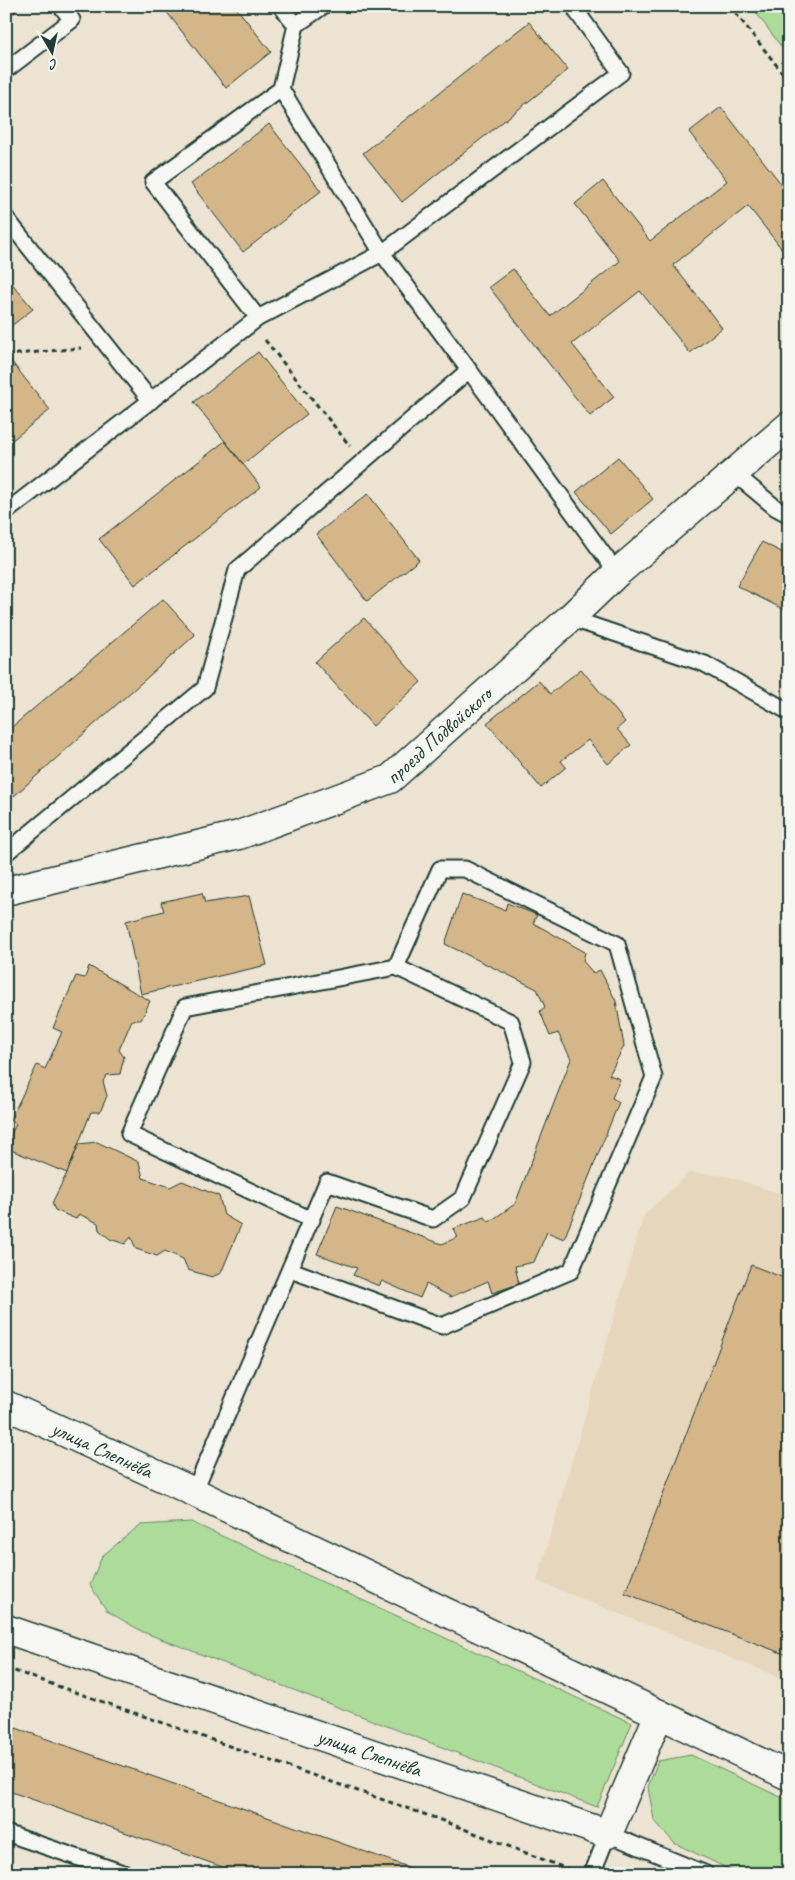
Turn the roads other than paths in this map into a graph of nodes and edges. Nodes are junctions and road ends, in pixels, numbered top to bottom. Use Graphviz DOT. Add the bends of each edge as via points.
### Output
graph roads {
  1 [pos="61,6"];
  2 [pos="281,6"];
  3 [pos="323,6"];
  4 [pos="585,6"];
  5 [pos="296,25"];
  6 [pos="6,70"];
  7 [pos="280,89"];
  8 [pos="6,218"];
  9 [pos="382,253"];
  10 [pos="258,318"];
  11 [pos="469,370"];
  12 [pos="151,401"];
  13 [pos="789,426"];
  14 [pos="735,474"];
  15 [pos="6,512"];
  16 [pos="789,515"];
  17 [pos="617,573"];
  18 [pos="570,618"];
  19 [pos="789,712"];
  20 [pos="6,853"];
  21 [pos="6,891"];
  22 [pos="396,967"];
  23 [pos="312,1220"];
  24 [pos="291,1270"];
  25 [pos="6,1405"];
  26 [pos="194,1492"];
  27 [pos="6,1629"];
  28 [pos="659,1714"];
  29 [pos="789,1776"];
  30 [pos="6,1833"];
  31 [pos="608,1834"];
  32 [pos="126,1874"];
  33 [pos="592,1874"];
  34 [pos="706,1874"];
  1 -- 6 [label="lane" via="72,20"];
  2 -- 5 [label="lane"];
  3 -- 5 [label="lane"];
  4 -- 9 [label="lane" via="577,12 621,74"];
  5 -- 7 [label="lane"];
  7 -- 9 [label="lane"];
  7 -- 10 [label="lane" via="153,182"];
  8 -- 12 [label="lane"];
  9 -- 10 [label="lane"];
  9 -- 11 [label="lane"];
  10 -- 12 [label="lane"];
  11 -- 17 [label="lane"];
  11 -- 20 [label="lane" via="237,570 205,688"];
  12 -- 15 [label="lane"];
  13 -- 14 [label="street, проезд Подвойского"];
  14 -- 16 [label="lane"];
  14 -- 17 [label="street, проезд Подвойского"];
  17 -- 18 [label="street, проезд Подвойского"];
  18 -- 19 [label="lane" via="705,664"];
  18 -- 21 [label="street, проезд Подвойского" via="390,779 239,835"];
  22 -- 23 [label="lane" via="511,1022 524,1062 463,1198 432,1219 327,1182"];
  22 -- 23 [label="lane" via="186,1007 129,1134"];
  22 -- 24 [label="lane" via="440,869 466,869 617,944 654,1077 572,1271 442,1326"];
  23 -- 24 [label="lane"];
  24 -- 26 [label="lane"];
  25 -- 26 [label="street, улица Слепнёва"];
  26 -- 28 [label="street, улица Слепнёва"];
  27 -- 31 [label="street, улица Слепнёва"];
  28 -- 29 [label="street, улица Слепнёва"];
  28 -- 31 [label="street"];
  30 -- 32 [label="lane"];
  31 -- 33 [label="lane"];
  31 -- 34 [label="lane"];
}
